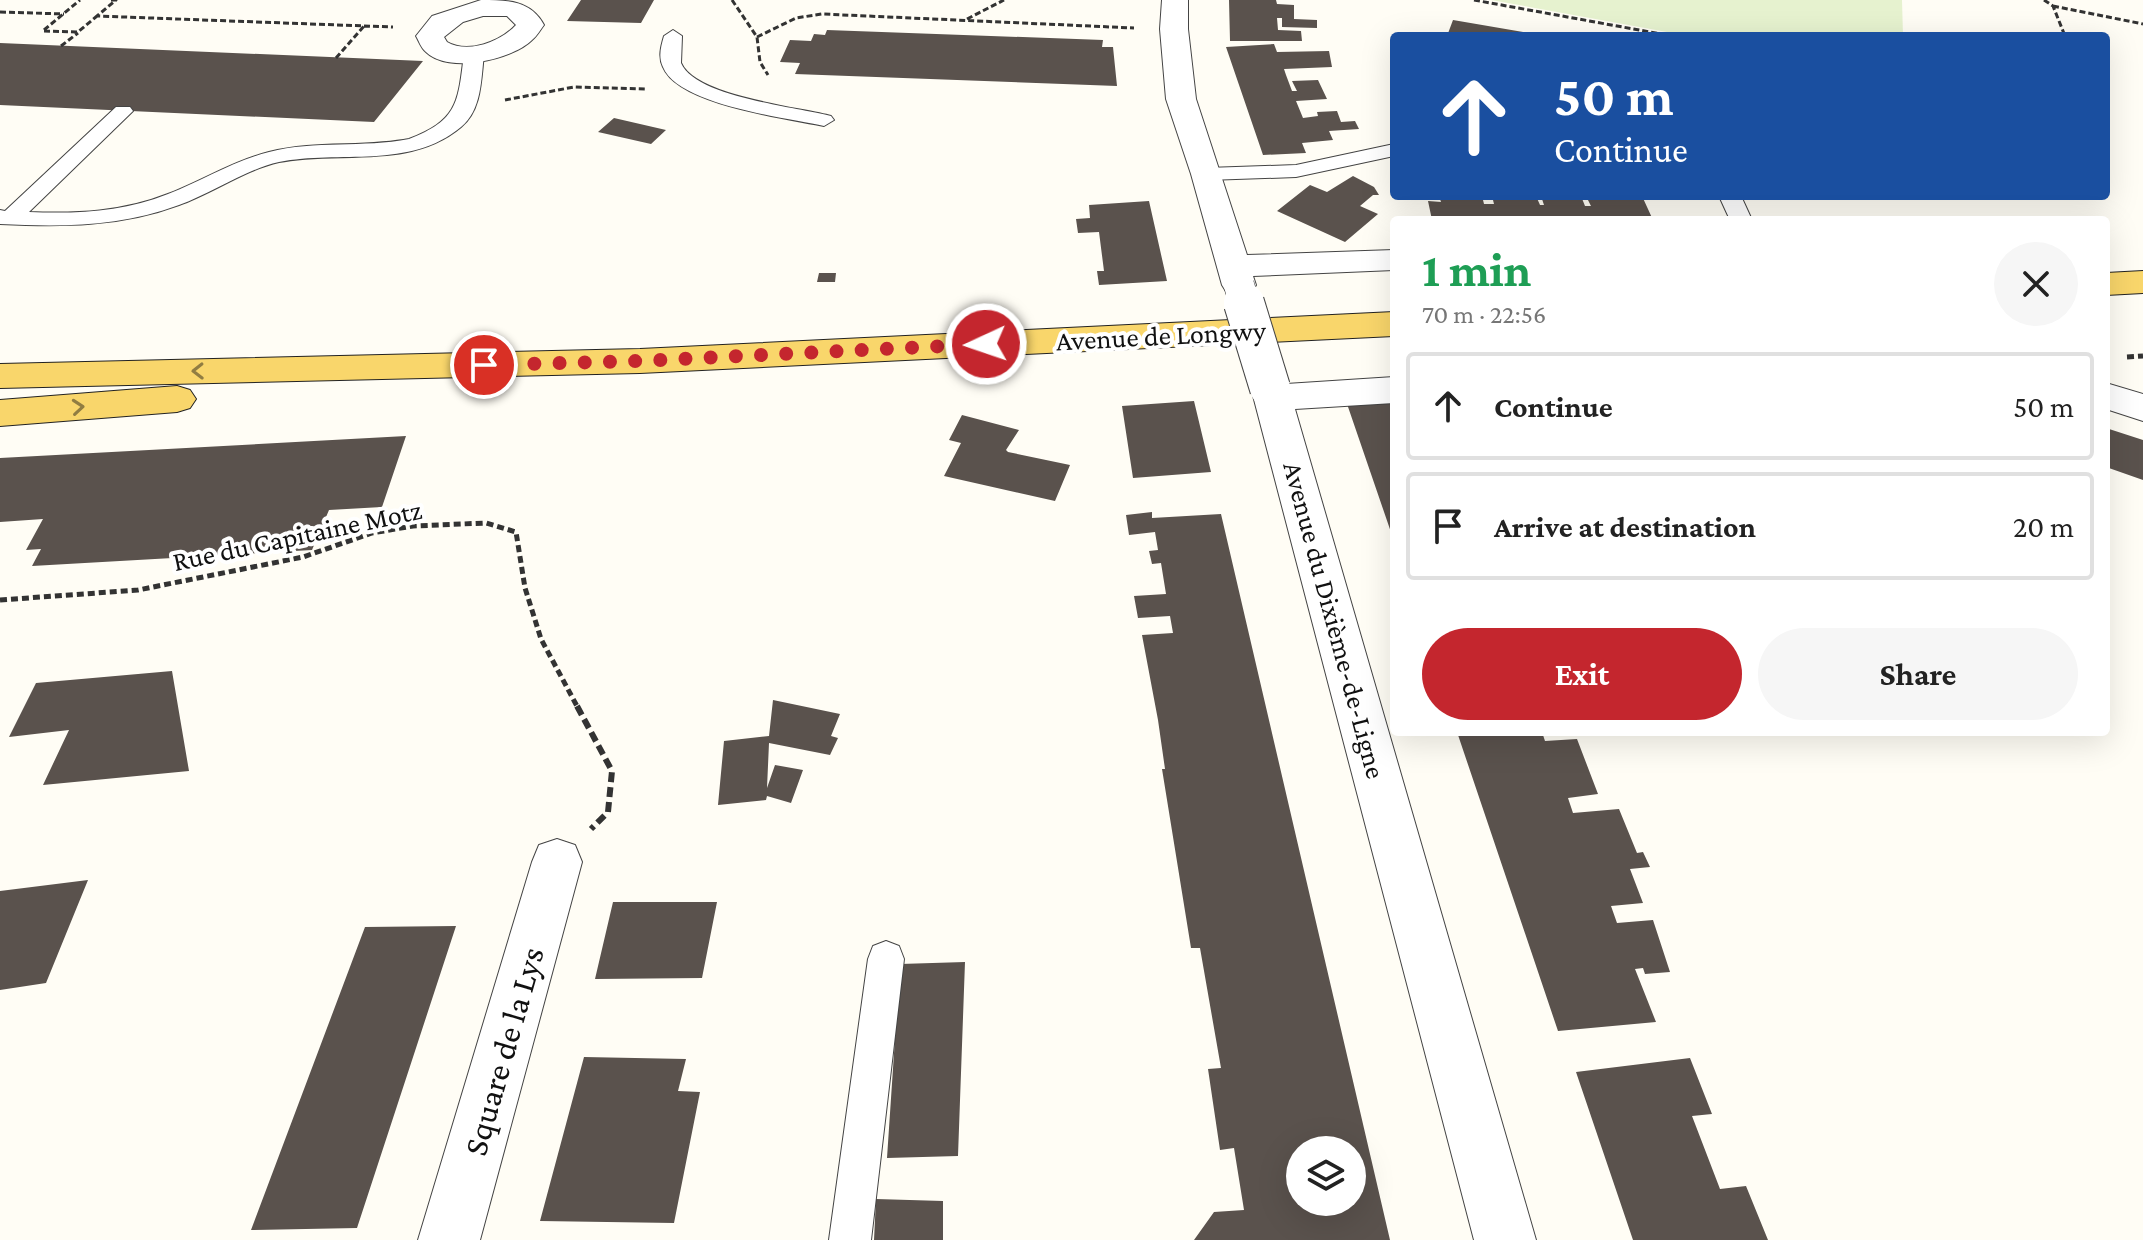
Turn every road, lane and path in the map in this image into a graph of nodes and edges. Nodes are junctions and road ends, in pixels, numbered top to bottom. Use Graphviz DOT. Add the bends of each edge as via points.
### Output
graph roads {
  1 [pos="80,0"];
  2 [pos="111,0"];
  3 [pos="732,0"];
  4 [pos="1004,0"];
  5 [pos="1474,0"];
  6 [pos="2044,0"];
  7 [pos="2053,6"];
  8 [pos="0,12"];
  9 [pos="64,14"];
  10 [pos="1174,15"];
  11 [pos="97,16"];
  12 [pos="966,20"];
  13 [pos="2143,24"];
  14 [pos="365,26"];
  15 [pos="434,29"];
  16 [pos="78,32"];
  17 [pos="1650,32"];
  18 [pos="2063,32"];
  19 [pos="673,36"];
  20 [pos="757,37"];
  21 [pos="61,46"];
  22 [pos="474,54"];
  23 [pos="336,58"];
  24 [pos="778,80"];
  25 [pos="692,86"];
  26 [pos="123,111"];
  27 [pos="465,112"];
  28 [pos="824,120"];
  29 [pos="1390,151"];
  30 [pos="1207,174"];
  31 [pos="5,218"];
  32 [pos="1390,260"];
  33 [pos="1236,276"];
  34 [pos="2143,282"];
  35 [pos="2110,284"];
  36 [pos="1390,324"];
  37 [pos="640,361"];
  38 [pos="0,376"];
  39 [pos="1390,390"];
  40 [pos="1272,393"];
  41 [pos="2110,397"];
  42 [pos="2143,408"];
  43 [pos="0,413"];
  44 [pos="0,600"];
  45 [pos="557,862"];
  46 [pos="886,959"];
  47 [pos="449,1240"];
  48 [pos="850,1240"];
  49 [pos="1505,1240"];
  1 -- 9 [label="path"];
  2 -- 11 [label="path" via="116,0"];
  3 -- 20 [label="path"];
  4 -- 12 [label="path"];
  5 -- 17 [label="path"];
  6 -- 7 [label="path"];
  7 -- 13 [label="path"];
  7 -- 18 [label="path"];
  8 -- 9 [label="path"];
  9 -- 16 [label="path" via="44,31"];
  10 -- 12 [label="path"];
  10 -- 30 [label="street, Avenue du Dixième-de-Ligne" via="1181,99"];
  11 -- 14 [label="path"];
  11 -- 16 [label="path"];
  12 -- 20 [label="path" via="822,14 796,18"];
  14 -- 15 [label="path"];
  14 -- 23 [label="path"];
  15 -- 22 [label="street" via="430,36 437,48"];
  15 -- 22 [label="street" via="453,16 481,8 510,9 528,18 530,25 518,40"];
  16 -- 21 [label="path"];
  19 -- 25 [label="lane" via="668,55 675,72"];
  20 -- 24 [label="path" via="760,62"];
  22 -- 27 [label="lane"];
  25 -- 27 [label="path" via="556,88"];
  25 -- 28 [label="lane"];
  26 -- 31 [label="lane"];
  27 -- 31 [label="lane" via="429,138 402,147 273,157 169,202 122,216 80,222"];
  29 -- 30 [label="lane" via="1296,171"];
  30 -- 33 [label="street, Avenue du Dixième-de-Ligne"];
  32 -- 33 [label="street"];
  33 -- 40 [label="street, Avenue du Dixième-de-Ligne, bridge"];
  34 -- 35 [label="main road"];
  36 -- 37 [label="main road, Avenue de Longwy"];
  37 -- 38 [label="main road, one-way"];
  43 -- 37 [label="main road, one-way"];
  39 -- 40 [label="street"];
  40 -- 49 [label="street, Avenue du Dixième-de-Ligne"];
  41 -- 42 [label="street"];
  44 -- 45 [label="path, Rue du Capitaine Motz" via="138,590 303,557 372,533 413,526 486,523 516,532 541,639 612,771 608,812"];
  45 -- 47 [label="street, Square de la Lys"];
  46 -- 48 [label="lane"];
}
